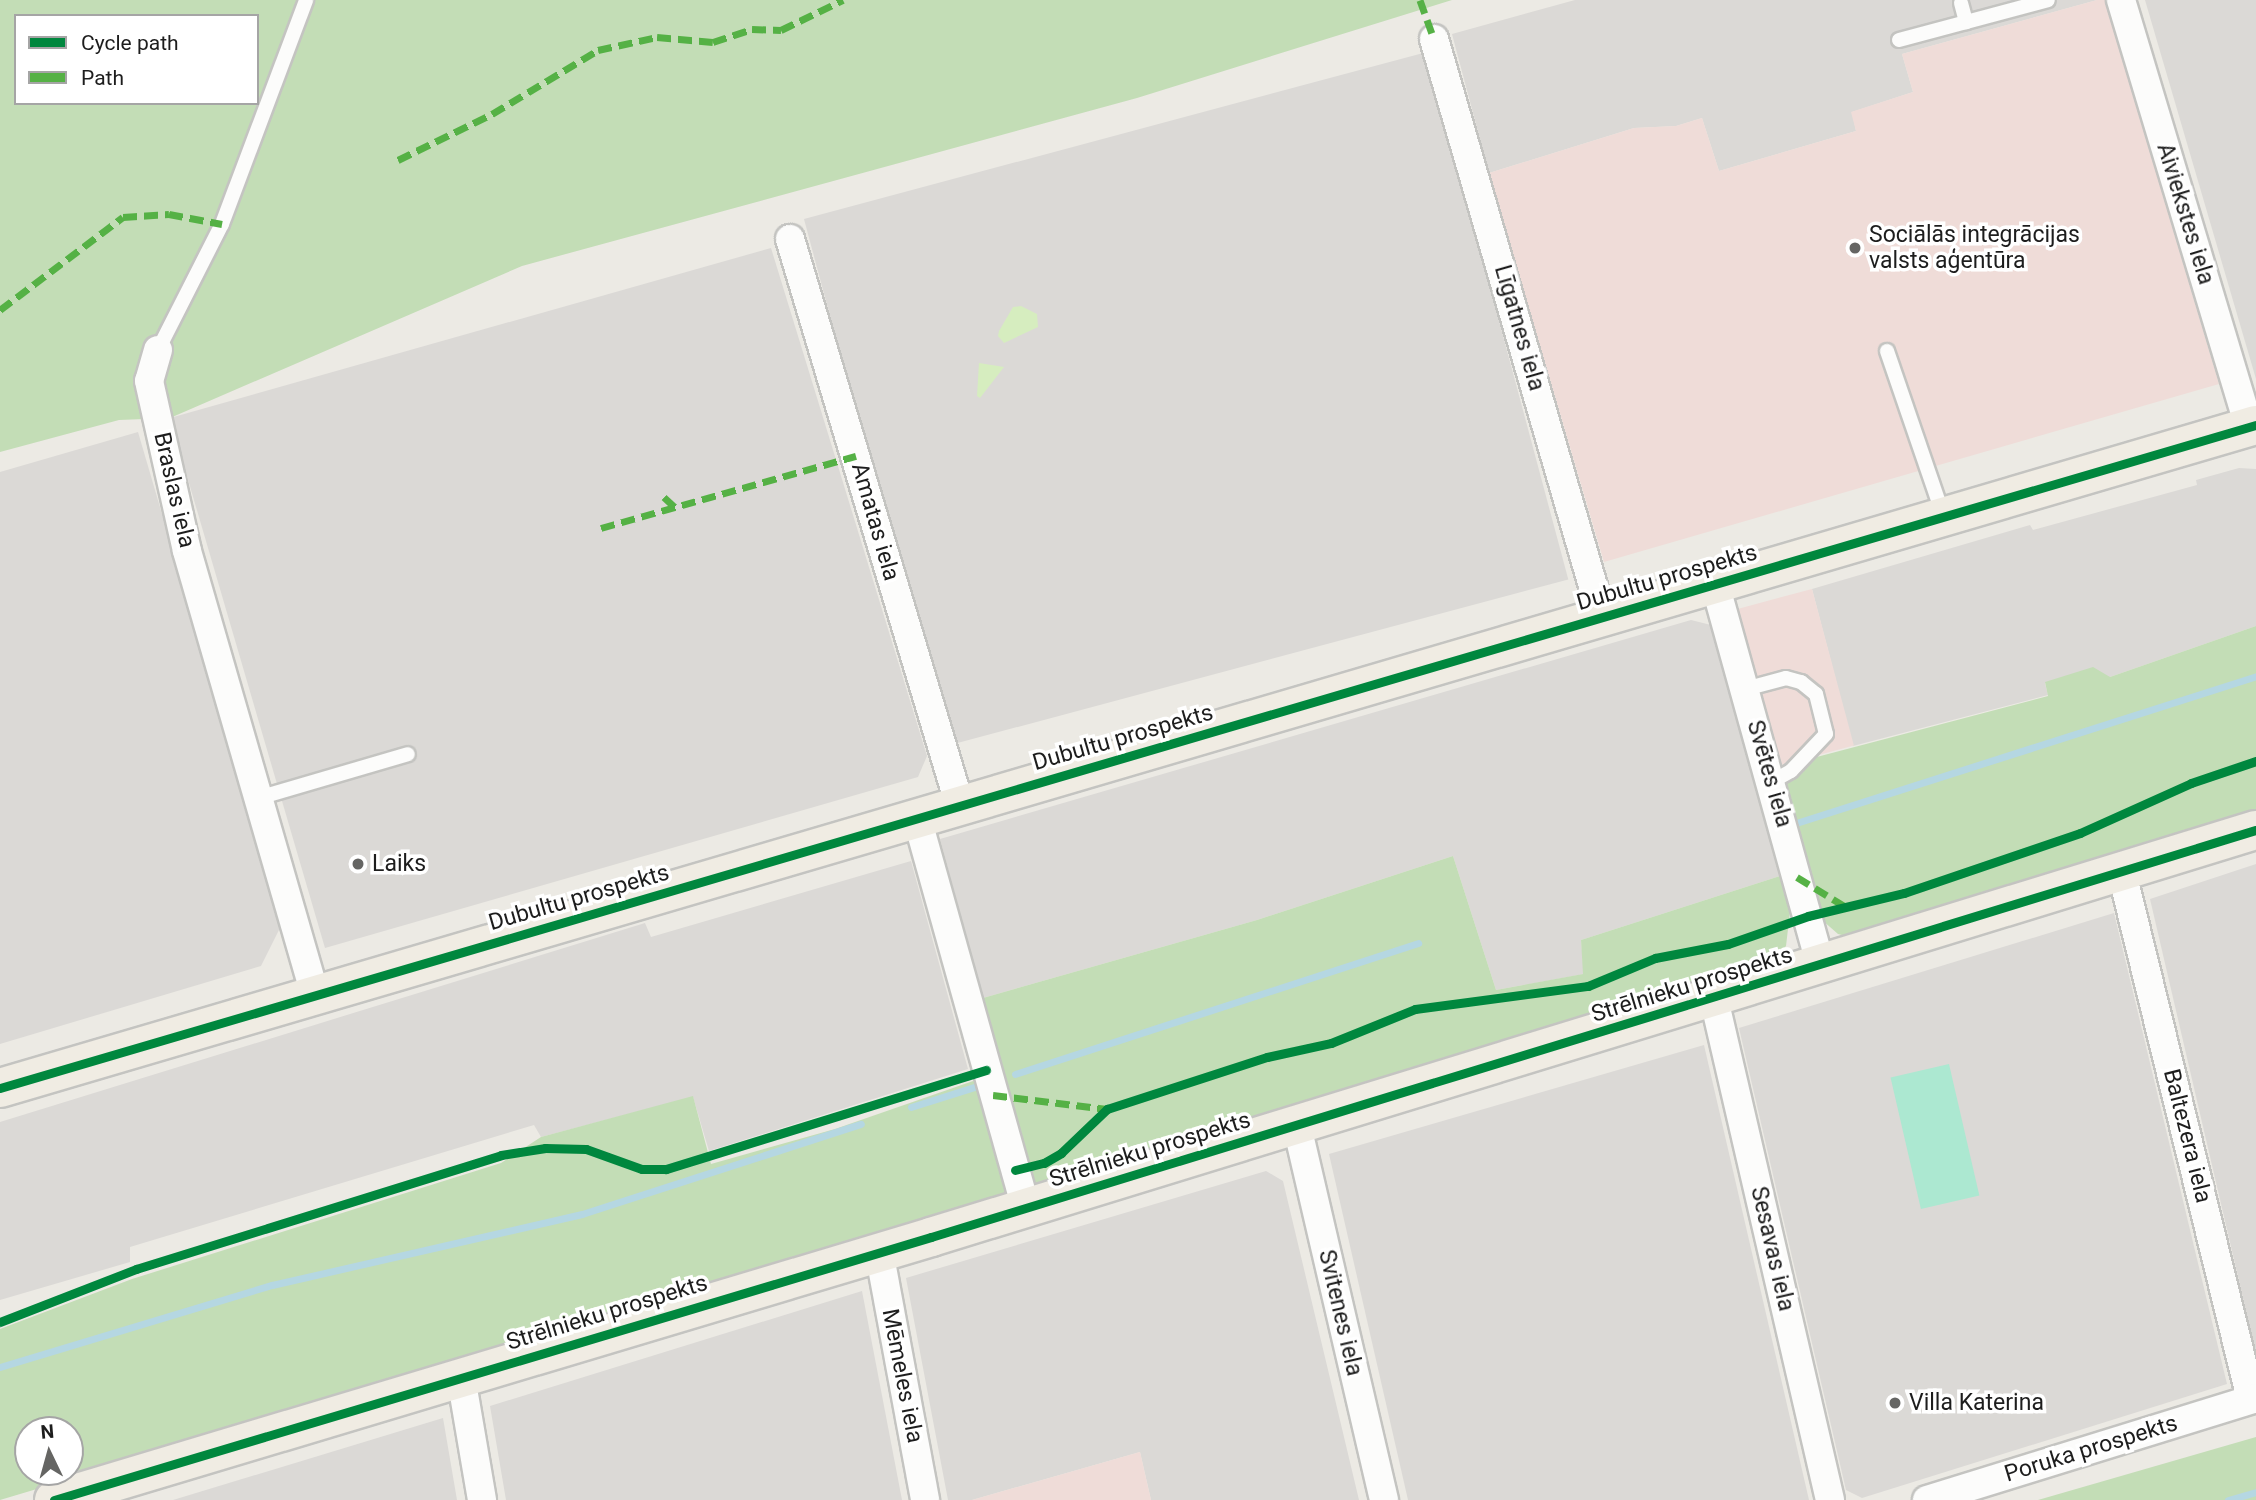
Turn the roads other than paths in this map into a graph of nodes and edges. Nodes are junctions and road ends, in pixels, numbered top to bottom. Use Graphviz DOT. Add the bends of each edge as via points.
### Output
graph roads {
  1 [pos="306,0"];
  2 [pos="2048,0"];
  3 [pos="2121,0"];
  4 [pos="1961,3"];
  5 [pos="1999,6"];
  6 [pos="1966,22"];
  7 [pos="1434,39"];
  8 [pos="1899,40"];
  9 [pos="790,239"];
  10 [pos="158,350"];
  11 [pos="1887,351"];
  12 [pos="2252,426"];
  13 [pos="1944,517"];
  14 [pos="1716,584"];
  15 [pos="1602,617"];
  16 [pos="1745,689"];
  17 [pos="408,754"];
  18 [pos="1771,782"];
  19 [pos="258,798"];
  20 [pos="960,806"];
  21 [pos="917,818"];
  22 [pos="2256,830"];
  23 [pos="2122,873"];
  24 [pos="1821,965"];
  25 [pos="315,995"];
  26 [pos="1714,999"];
  27 [pos="0,1088"];
  28 [pos="1297,1126"];
  29 [pos="1026,1208"];
  30 [pos="879,1251"];
  31 [pos="461,1377"];
  32 [pos="2253,1399"];
  33 [pos="54,1500"];
  34 [pos="482,1500"];
  35 [pos="925,1500"];
  36 [pos="1384,1500"];
  37 [pos="1830,1500"];
  38 [pos="1927,1500"];
  1 -- 10 [label="lane, Braslas iela" via="222,224"];
  2 -- 5 [label="lane"];
  3 -- 12 [label="street, Aiviekstes iela"];
  4 -- 6 [label="lane"];
  5 -- 6 [label="lane"];
  6 -- 8 [label="lane"];
  7 -- 15 [label="street, Līgatnes iela"];
  9 -- 20 [label="street, Amatas iela"];
  10 -- 19 [label="street, Braslas iela" via="149,382 187,551"];
  11 -- 13 [label="lane"];
  12 -- 13 [label="main road, Dubultu prospekts"];
  13 -- 14 [label="main road, Dubultu prospekts"];
  14 -- 15 [label="main road, Dubultu prospekts"];
  14 -- 16 [label="street, Svētes iela"];
  15 -- 20 [label="main road, Dubultu prospekts"];
  16 -- 18 [label="street, Svētes iela"];
  16 -- 18 [label="lane" via="1787,678 1816,694 1826,734 1791,771"];
  17 -- 19 [label="lane"];
  18 -- 24 [label="street, Svētes iela"];
  19 -- 25 [label="street, Braslas iela"];
  20 -- 21 [label="main road, Dubultu prospekts"];
  21 -- 25 [label="main road, Dubultu prospekts"];
  21 -- 29 [label="street"];
  22 -- 23 [label="main road, Strēlnieku prospekts"];
  23 -- 24 [label="main road, Strēlnieku prospekts"];
  23 -- 32 [label="street, Baltezera iela"];
  24 -- 26 [label="main road, Strēlnieku prospekts"];
  25 -- 27 [label="main road, Dubultu prospekts"];
  26 -- 28 [label="main road, Strēlnieku prospekts"];
  26 -- 37 [label="street, Sesavas iela"];
  28 -- 29 [label="main road, Strēlnieku prospekts"];
  28 -- 36 [label="street, Svitenes iela"];
  29 -- 30 [label="main road, Strēlnieku prospekts"];
  30 -- 31 [label="main road, Strēlnieku prospekts"];
  30 -- 35 [label="street, Mēmeles iela"];
  31 -- 33 [label="main road, Strēlnieku prospekts"];
  31 -- 34 [label="street"];
  32 -- 38 [label="street, Poruka prospekts"];
}
